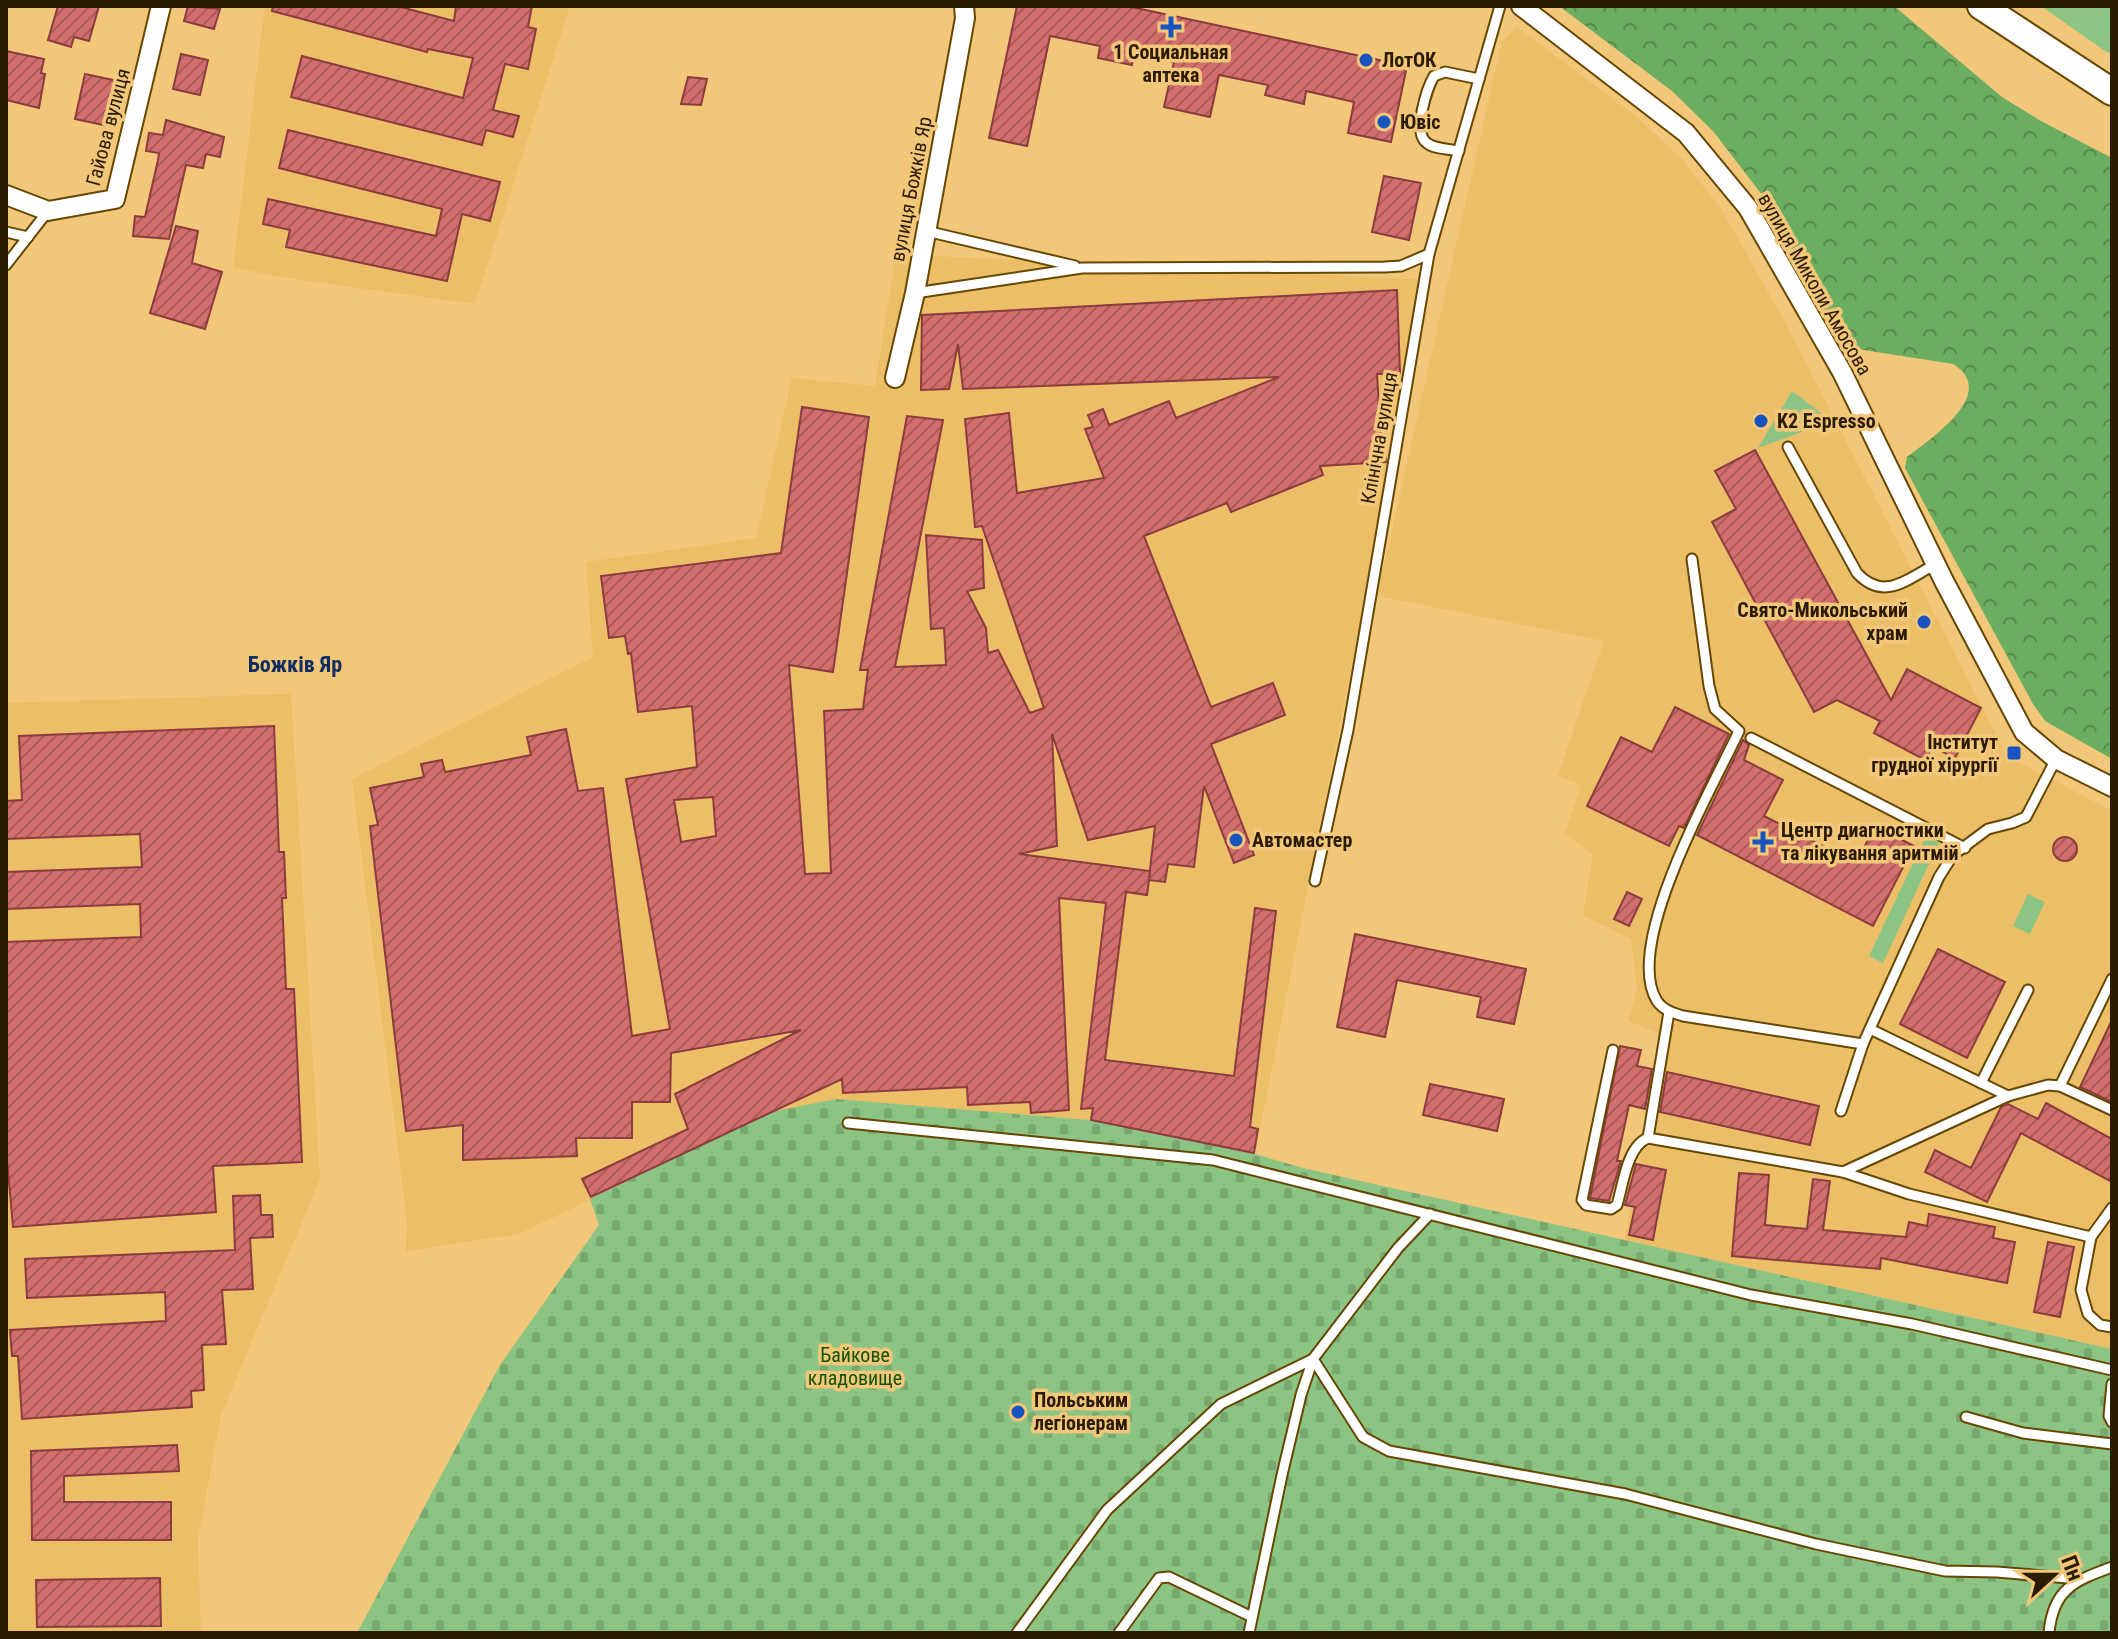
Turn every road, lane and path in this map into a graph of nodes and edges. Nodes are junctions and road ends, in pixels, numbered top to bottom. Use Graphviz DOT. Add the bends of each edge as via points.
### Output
graph roads {
  1 [pos="161,6"];
  2 [pos="964,6"];
  3 [pos="1500,6"];
  4 [pos="1521,6"];
  5 [pos="1981,6"];
  6 [pos="1479,79"];
  7 [pos="2112,92"];
  8 [pos="1459,151"];
  9 [pos="6,195"];
  10 [pos="48,211"];
  11 [pos="925,230"];
  12 [pos="6,232"];
  13 [pos="28,237"];
  14 [pos="1429,254"];
  15 [pos="6,265"];
  16 [pos="1082,268"];
  17 [pos="915,293"];
  18 [pos="895,378"];
  19 [pos="1788,447"];
  20 [pos="1692,559"];
  21 [pos="1936,564"];
  22 [pos="1751,738"];
  23 [pos="2056,759"];
  24 [pos="2112,787"];
  25 [pos="1965,848"];
  26 [pos="1315,881"];
  27 [pos="2112,979"];
  28 [pos="2028,990"];
  29 [pos="1669,1012"];
  30 [pos="1870,1029"];
  31 [pos="1863,1044"];
  32 [pos="1613,1050"];
  33 [pos="1981,1083"];
  34 [pos="2060,1086"];
  35 [pos="2008,1096"];
  36 [pos="2112,1110"];
  37 [pos="1841,1111"];
  38 [pos="848,1123"];
  39 [pos="1648,1138"];
  40 [pos="1843,1172"];
  41 [pos="2112,1208"];
  42 [pos="1430,1214"];
  43 [pos="2091,1237"];
  44 [pos="2112,1327"];
  45 [pos="1313,1359"];
  46 [pos="2112,1370"];
  47 [pos="2112,1384"];
  48 [pos="1966,1417"];
  49 [pos="2112,1422"];
  50 [pos="2112,1444"];
  51 [pos="2112,1567"];
  52 [pos="2080,1579"];
  53 [pos="1252,1617"];
  54 [pos="1017,1633"];
  55 [pos="1119,1633"];
  56 [pos="1249,1633"];
  57 [pos="2049,1633"];
  1 -- 10 [label="street, Гайова вулиця" via="115,199"];
  2 -- 11 [label="street, вулиця Божків Яр"];
  3 -- 6 [label="lane, Клінічна вулиця"];
  4 -- 21 [label="street, вулиця Миколи Амосова" via="1686,133 1748,208 1842,372"];
  5 -- 7 [label="main road"];
  6 -- 8 [label="lane, Клінічна вулиця"];
  6 -- 8 [label="lane" via="1445,72 1434,76 1428,87 1420,127 1423,141"];
  8 -- 14 [label="lane, Клінічна вулиця"];
  9 -- 10 [label="street"];
  10 -- 13 [label="lane"];
  11 -- 16 [label="lane"];
  11 -- 17 [label="street, вулиця Божків Яр"];
  12 -- 13 [label="lane"];
  13 -- 15 [label="lane"];
  14 -- 16 [label="lane" via="1401,266"];
  14 -- 26 [label="lane, Клінічна вулиця" via="1348,730"];
  16 -- 17 [label="lane"];
  17 -- 18 [label="street, вулиця Божків Яр"];
  19 -- 21 [label="lane" via="1867,583 1891,588"];
  20 -- 29 [label="lane" via="1715,709 1739,731 1679,857 1650,937 1651,986 1657,1003"];
  21 -- 23 [label="street, вулиця Миколи Амосова" via="2024,732"];
  22 -- 25 [label="lane"];
  23 -- 24 [label="street, вулиця Миколи Амосова"];
  23 -- 25 [label="lane" via="2026,817 1988,829"];
  25 -- 30 [label="lane" via="1953,855 1939,877"];
  27 -- 34 [label="lane"];
  28 -- 33 [label="lane"];
  29 -- 31 [label="lane"];
  29 -- 39 [label="lane"];
  30 -- 31 [label="lane"];
  30 -- 33 [label="lane"];
  31 -- 37 [label="lane"];
  32 -- 39 [label="lane" via="1582,1200 1586,1205 1617,1205 1633,1152"];
  33 -- 35 [label="lane"];
  34 -- 35 [label="lane"];
  34 -- 36 [label="lane"];
  35 -- 40 [label="lane"];
  38 -- 42 [label="lane" via="1213,1160"];
  39 -- 40 [label="lane"];
  40 -- 43 [label="lane" via="1909,1194"];
  41 -- 43 [label="lane"];
  42 -- 45 [label="lane"];
  42 -- 46 [label="lane" via="1751,1295 1912,1324"];
  43 -- 44 [label="lane" via="2081,1290 2088,1314"];
  45 -- 52 [label="lane" via="1363,1437 1389,1451 1625,1494 1945,1571"];
  45 -- 53 [label="lane"];
  45 -- 54 [label="lane" via="1221,1404 1107,1510"];
  47 -- 49 [label="lane"];
  48 -- 50 [label="lane" via="2023,1433"];
  51 -- 52 [label="lane"];
  52 -- 57 [label="lane" via="2051,1609"];
  53 -- 55 [label="lane" via="1169,1577 1159,1578"];
  53 -- 56 [label="lane"];
}
